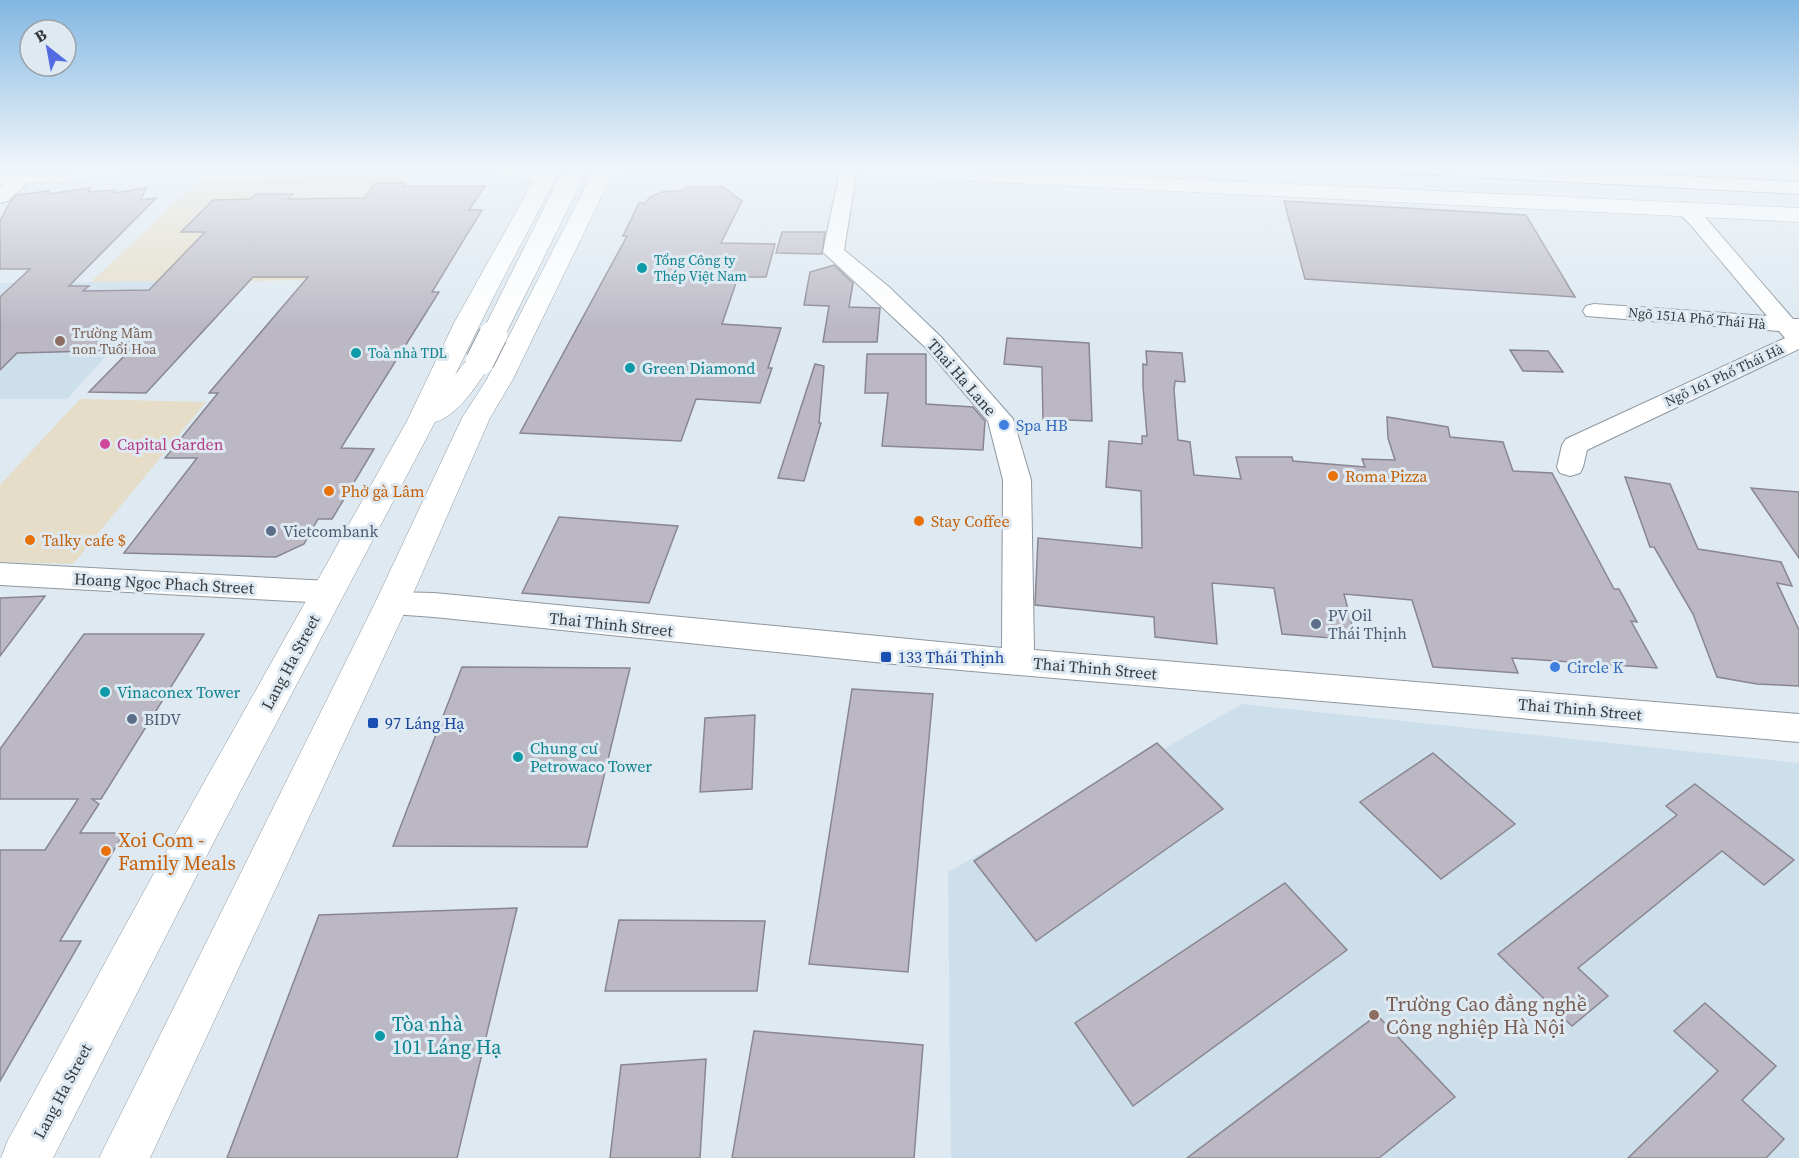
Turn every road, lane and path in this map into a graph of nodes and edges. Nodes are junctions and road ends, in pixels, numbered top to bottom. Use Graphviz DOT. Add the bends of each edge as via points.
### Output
graph roads {
  1 [pos="524,220"];
  2 [pos="550,220"];
  3 [pos="579,220"];
  4 [pos="839,220"];
  5 [pos="1697,220"];
  6 [pos="1594,311"];
  7 [pos="1793,326"];
  8 [pos="480,361"];
  9 [pos="476,418"];
  10 [pos="422,421"];
  11 [pos="1570,467"];
  12 [pos="0,574"];
  13 [pos="328,592"];
  14 [pos="392,603"];
  15 [pos="1018,661"];
  16 [pos="1799,728"];
  17 [pos="26,1158"];
  18 [pos="124,1158"];
  1 -- 10 [label="main road, Lang Ha Street" via="438,380"];
  2 -- 8 [label="main road, bridge"];
  3 -- 9 [label="main road" via="500,379"];
  4 -- 15 [label="street, Thai Ha Lane" via="833,252 933,342 999,419 1017,480"];
  5 -- 7 [label="street, Ngõ 161 Phố Thái Hà"];
  6 -- 7 [label="street, Ngõ 151A Phố Thái Hà"];
  7 -- 11 [label="street, Ngõ 161 Phố Thái Hà" via="1799,340 1575,446"];
  8 -- 9 [label="main road" via="472,397"];
  8 -- 10 [label="main road" via="451,398"];
  9 -- 14 [label="main road"];
  10 -- 13 [label="main road, Lang Ha Street"];
  12 -- 13 [label="street, Hoang Ngoc Phach Street"];
  13 -- 17 [label="main road, Lang Ha Street"];
  14 -- 15 [label="street, Thai Thinh Street"];
  14 -- 18 [label="main road"];
  15 -- 16 [label="street, Thai Thinh Street"];
}
